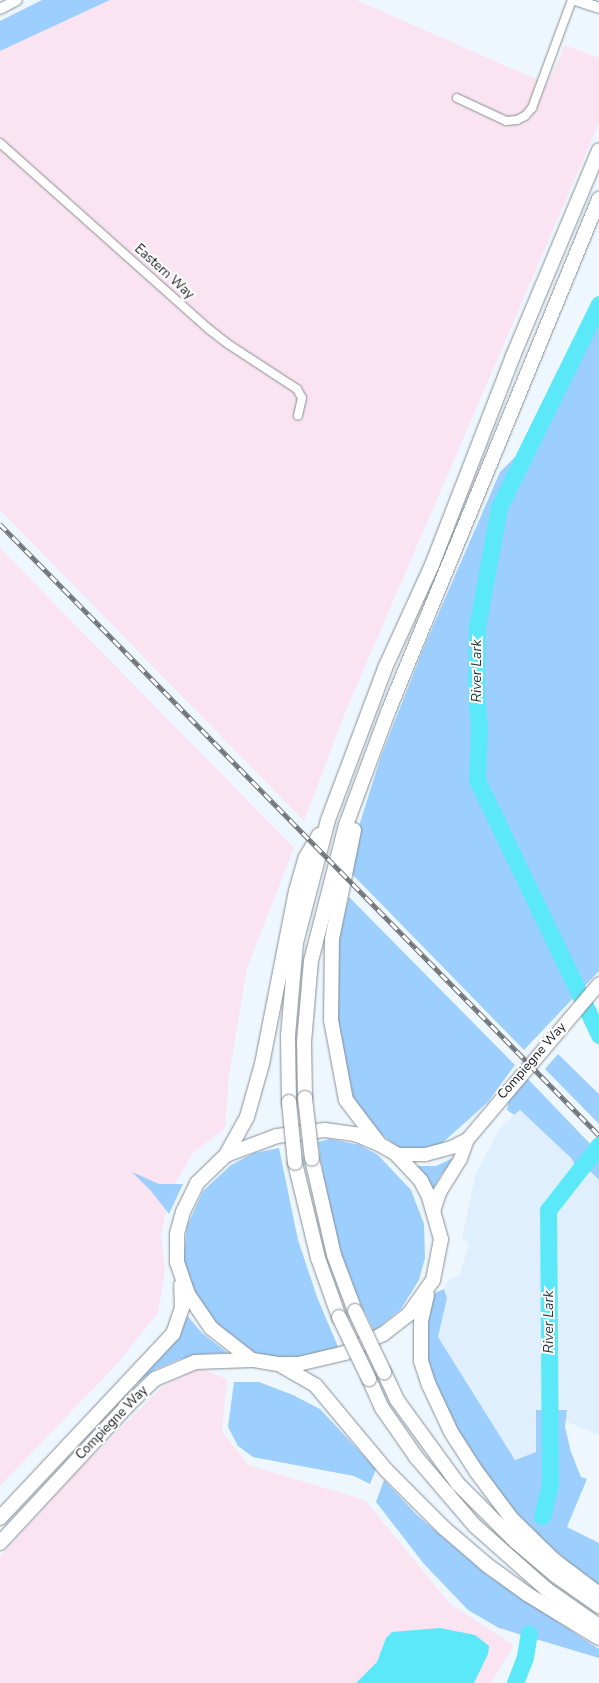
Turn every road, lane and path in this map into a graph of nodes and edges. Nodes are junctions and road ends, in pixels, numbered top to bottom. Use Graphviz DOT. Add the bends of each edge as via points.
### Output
graph roads {
  1 [pos="17,0"];
  2 [pos="572,0"];
  3 [pos="575,0"];
  4 [pos="599,8"];
  5 [pos="0,9"];
  6 [pos="457,98"];
  7 [pos="0,143"];
  8 [pos="599,150"];
  9 [pos="599,199"];
  10 [pos="298,416"];
  11 [pos="360,790"];
  12 [pos="328,820"];
  13 [pos="596,986"];
  14 [pos="467,1139"];
  15 [pos="379,1144"];
  16 [pos="226,1154"];
  17 [pos="396,1154"];
  18 [pos="433,1212"];
  19 [pos="181,1279"];
  20 [pos="431,1284"];
  21 [pos="252,1360"];
  22 [pos="278,1364"];
  23 [pos="0,1518"];
  24 [pos="0,1543"];
  25 [pos="599,1594"];
  26 [pos="599,1606"];
  27 [pos="599,1626"];
  28 [pos="599,1638"];
  1 -- 5 [label="street"];
  2 -- 6 [label="street" via="532,108 525,116 506,121"];
  3 -- 4 [label="street"];
  7 -- 10 [label="street, Eastern Way" via="222,339 297,389 302,398"];
  8 -- 12 [label="highway" via="513,356 432,565 385,668"];
  9 -- 11 [label="highway" via="391,705"];
  11 -- 15 [label="highway" via="332,939 331,1020 346,1100"];
  11 -- 26 [label="highway, bridge" via="346,825 311,961 304,1042 305,1098 312,1158 334,1255 355,1311 401,1406 458,1484 516,1542 554,1575"];
  12 -- 16 [label="highway" via="306,857 296,891 262,1064 247,1117"];
  12 -- 27 [label="highway, bridge" via="296,943 288,1036 289,1102 295,1163 318,1258 339,1317 382,1408 416,1457 475,1526 546,1589"];
  13 -- 14 [label="main road, Compiegne Way"];
  14 -- 17 [label="main road, Compiegne Way" via="451,1147 425,1154"];
  14 -- 18 [label="main road, Compiegne Way" via="460,1158 438,1192"];
  15 -- 16 [label="highway" via="355,1134 325,1130 277,1136"];
  15 -- 17 [label="highway"];
  16 -- 19 [label="highway" via="197,1183 183,1212 177,1250"];
  17 -- 18 [label="highway" via="421,1181"];
  18 -- 20 [label="highway" via="441,1239 440,1256"];
  19 -- 21 [label="highway" via="194,1306 211,1328"];
  19 -- 23 [label="highway, Compiegne Way" via="182,1308 173,1334"];
  20 -- 22 [label="highway" via="409,1314 370,1341 329,1358 298,1364"];
  20 -- 25 [label="highway" via="423,1309 419,1340 421,1361 442,1414 476,1471 512,1518 554,1560"];
  21 -- 22 [label="highway, Compiegne Way"];
  21 -- 24 [label="highway, Compiegne Way" via="195,1362 156,1379 129,1404"];
  22 -- 28 [label="highway" via="293,1370 316,1386 386,1470 444,1528 528,1594"];
}
